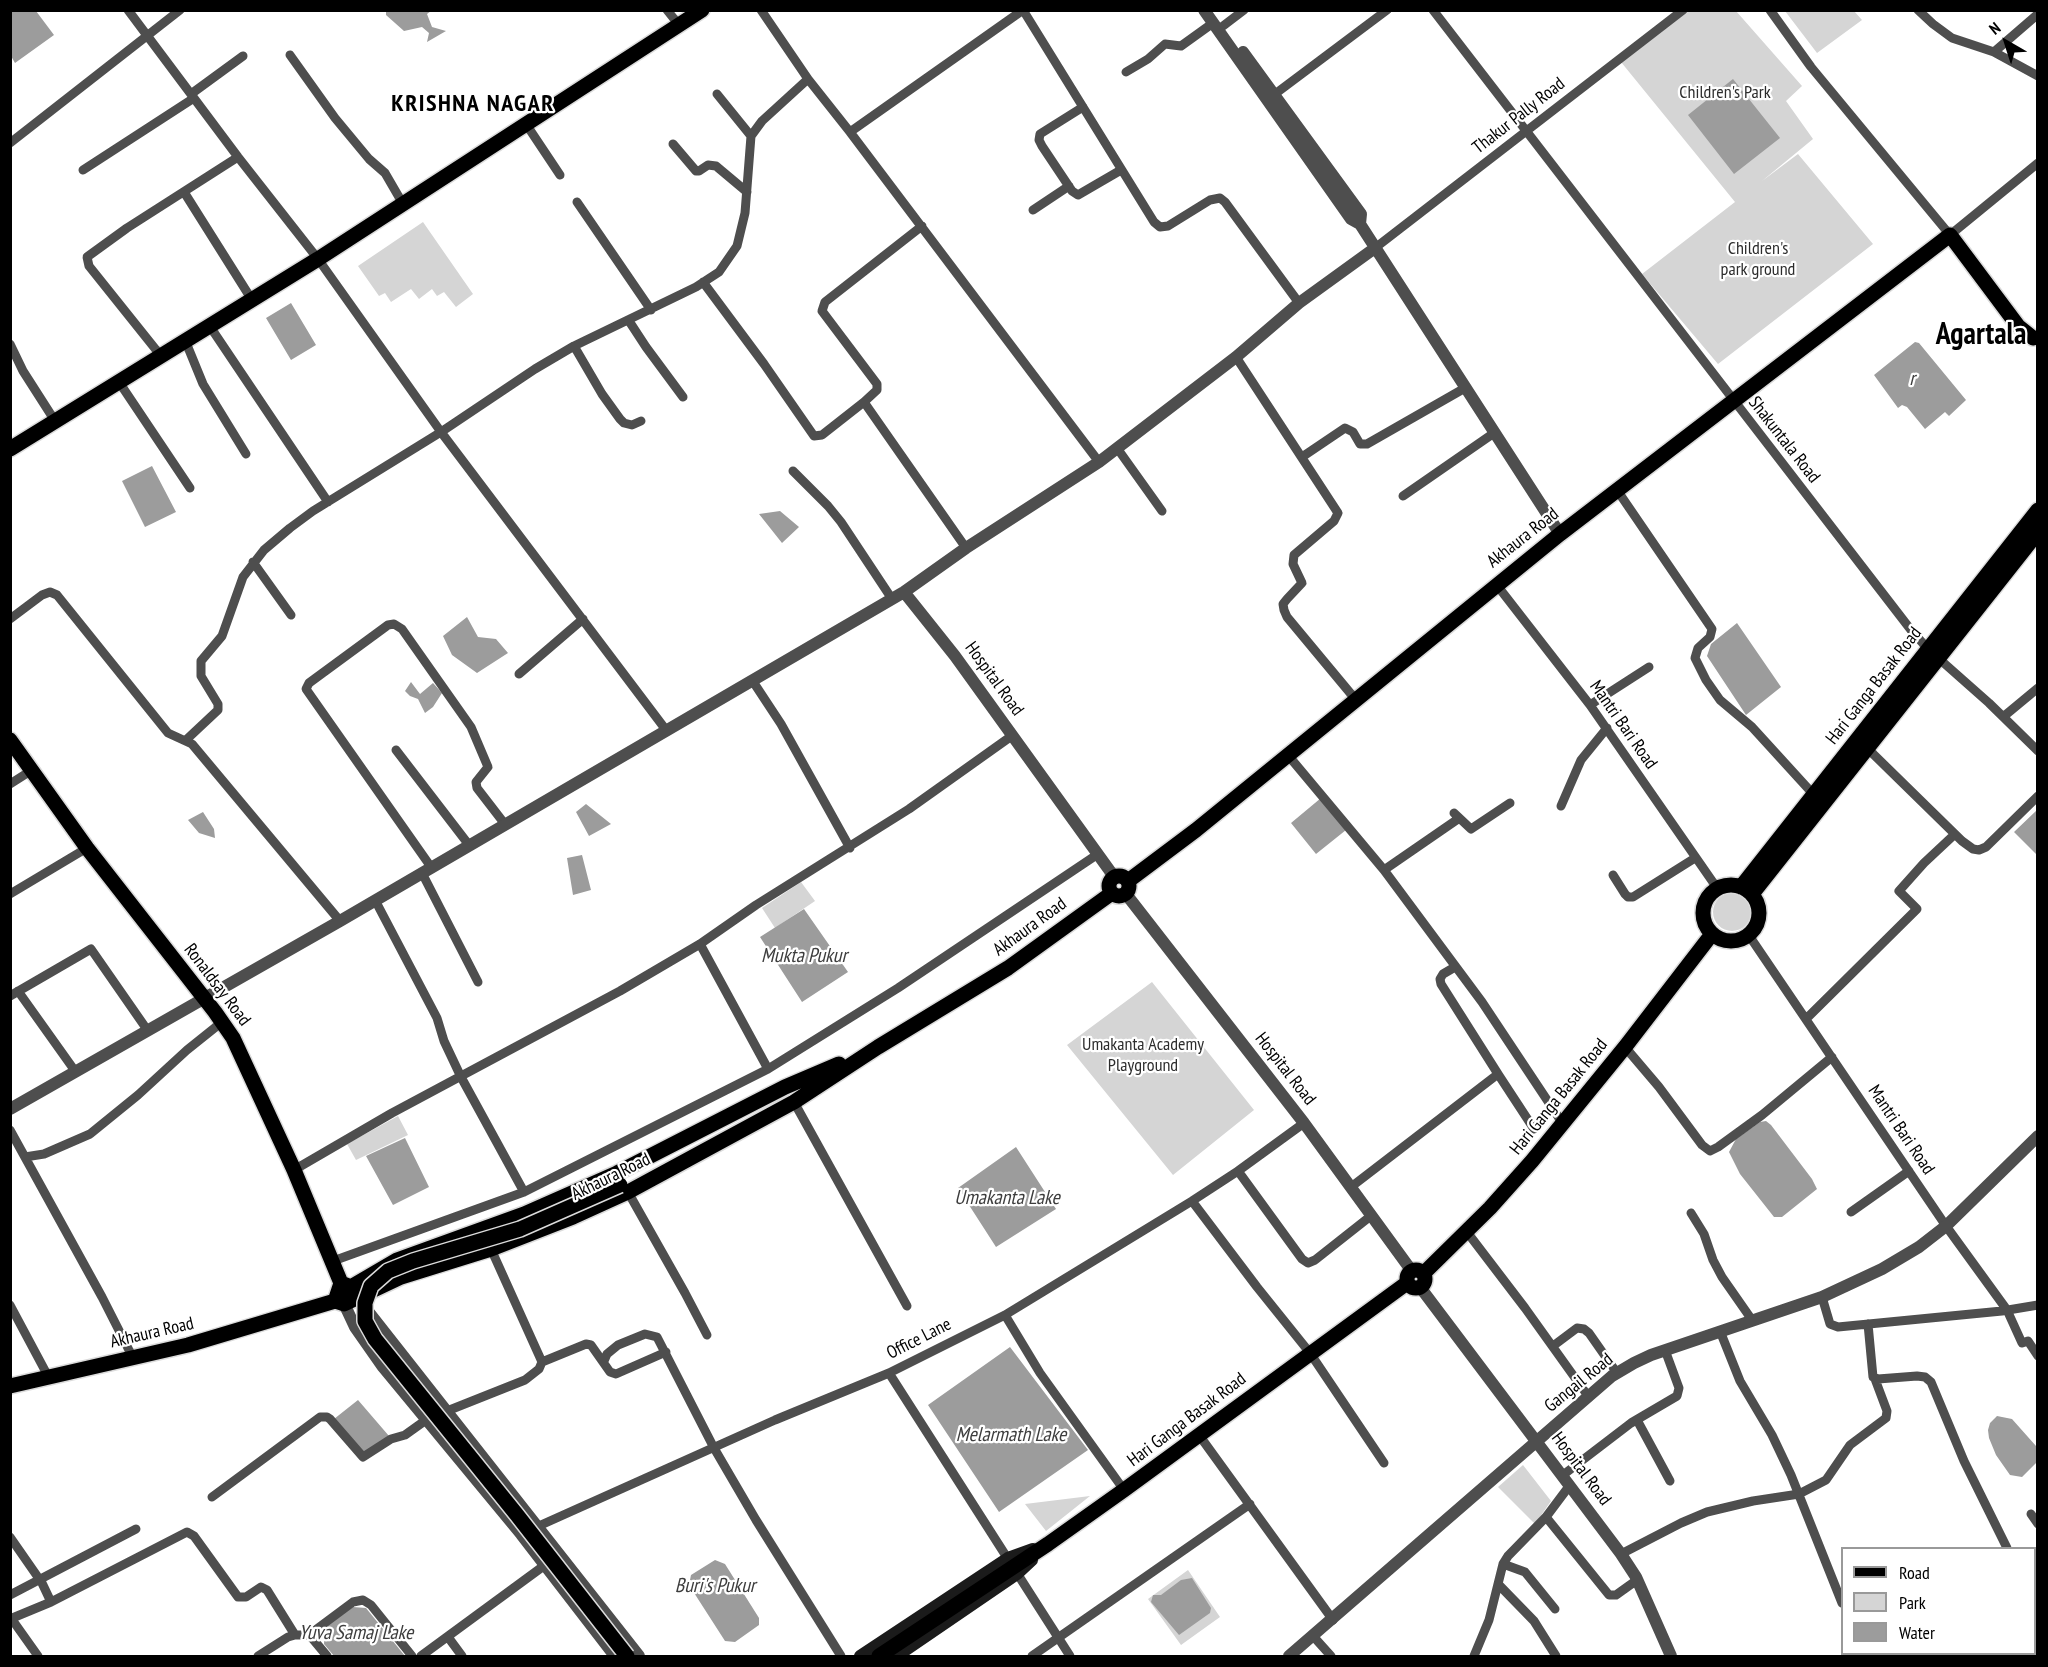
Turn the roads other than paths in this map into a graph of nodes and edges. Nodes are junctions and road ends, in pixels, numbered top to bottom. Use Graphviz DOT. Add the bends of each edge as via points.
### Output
graph roads {
  1 [pos="128,10"];
  2 [pos="180,10"];
  3 [pos="667,10"];
  4 [pos="702,10"];
  5 [pos="761,10"];
  6 [pos="1023,10"];
  7 [pos="1204,10"];
  8 [pos="1244,10"];
  9 [pos="1387,10"];
  10 [pos="1433,10"];
  11 [pos="1683,10"];
  12 [pos="1770,10"];
  13 [pos="1918,10"];
  14 [pos="2037,14"];
  15 [pos="1216,20"];
  16 [pos="679,25"];
  17 [pos="147,36"];
  18 [pos="1994,52"];
  19 [pos="243,56"];
  20 [pos="290,56"];
  21 [pos="1126,72"];
  22 [pos="2037,76"];
  23 [pos="808,79"];
  24 [pos="717,94"];
  25 [pos="1275,94"];
  26 [pos="192,96"];
  27 [pos="1083,107"];
  28 [pos="526,124"];
  29 [pos="1527,131"];
  30 [pos="850,132"];
  31 [pos="751,136"];
  32 [pos="10,143"];
  33 [pos="673,144"];
  34 [pos="237,157"];
  35 [pos="2037,163"];
  36 [pos="83,170"];
  37 [pos="1121,170"];
  38 [pos="560,175"];
  39 [pos="1069,186"];
  40 [pos="184,192"];
  41 [pos="747,192"];
  42 [pos="577,202"];
  43 [pos="403,204"];
  44 [pos="1033,210"];
  45 [pos="1360,224"];
  46 [pos="922,226"];
  47 [pos="1950,235"];
  48 [pos="1375,248"];
  49 [pos="318,259"];
  50 [pos="703,282"];
  51 [pos="252,300"];
  52 [pos="1299,303"];
  53 [pos="651,310"];
  54 [pos="630,321"];
  55 [pos="209,325"];
  56 [pos="185,340"];
  57 [pos="2036,340"];
  58 [pos="10,344"];
  59 [pos="574,346"];
  60 [pos="161,356"];
  61 [pos="1236,357"];
  62 [pos="119,382"];
  63 [pos="1465,388"];
  64 [pos="683,397"];
  65 [pos="864,402"];
  66 [pos="1733,402"];
  67 [pos="55,421"];
  68 [pos="641,421"];
  69 [pos="441,432"];
  70 [pos="1494,433"];
  71 [pos="1117,448"];
  72 [pos="10,449"];
  73 [pos="246,454"];
  74 [pos="1302,457"];
  75 [pos="1099,462"];
  76 [pos="793,471"];
  77 [pos="190,488"];
  78 [pos="1617,490"];
  79 [pos="1403,496"];
  80 [pos="328,502"];
  81 [pos="2037,510"];
  82 [pos="1162,511"];
  83 [pos="2037,532"];
  84 [pos="1560,534"];
  85 [pos="966,548"];
  86 [pos="253,562"];
  87 [pos="1496,584"];
  88 [pos="904,592"];
  89 [pos="892,599"];
  90 [pos="291,615"];
  91 [pos="10,619"];
  92 [pos="583,620"];
  93 [pos="1933,653"];
  94 [pos="1649,667"];
  95 [pos="519,674"];
  96 [pos="753,680"];
  97 [pos="2037,688"];
  98 [pos="1356,700"];
  99 [pos="1590,705"];
  100 [pos="2003,717"];
  101 [pos="1607,728"];
  102 [pos="666,730"];
  103 [pos="1013,735"];
  104 [pos="10,740"];
  105 [pos="186,740"];
  106 [pos="2035,746"];
  107 [pos="1867,748"];
  108 [pos="396,750"];
  109 [pos="1287,754"];
  110 [pos="32,770"];
  111 [pos="10,784"];
  112 [pos="1814,795"];
  113 [pos="2037,796"];
  114 [pos="1510,803"];
  115 [pos="1562,806"];
  116 [pos="504,823"];
  117 [pos="1955,834"];
  118 [pos="469,846"];
  119 [pos="87,848"];
  120 [pos="850,848"];
  121 [pos="1098,854"];
  122 [pos="1695,858"];
  123 [pos="427,870"];
  124 [pos="1384,870"];
  125 [pos="1613,875"];
  126 [pos="1120,886"];
  127 [pos="1716,888"];
  128 [pos="1747,890"];
  129 [pos="10,894"];
  130 [pos="375,900"];
  131 [pos="340,921"];
  132 [pos="1712,934"];
  133 [pos="1748,934"];
  134 [pos="700,944"];
  135 [pos="1455,967"];
  136 [pos="478,982"];
  137 [pos="14,993"];
  138 [pos="203,998"];
  139 [pos="1806,1019"];
  140 [pos="222,1022"];
  141 [pos="148,1031"];
  142 [pos="878,1047"];
  143 [pos="1625,1047"];
  144 [pos="1832,1057"];
  145 [pos="768,1069"];
  146 [pos="75,1071"];
  147 [pos="1498,1074"];
  148 [pos="461,1077"];
  149 [pos="794,1102"];
  150 [pos="11,1108"];
  151 [pos="1304,1123"];
  152 [pos="1563,1124"];
  153 [pos="1534,1129"];
  154 [pos="10,1130"];
  155 [pos="2037,1136"];
  156 [pos="25,1157"];
  157 [pos="294,1170"];
  158 [pos="1238,1171"];
  159 [pos="1909,1171"];
  160 [pos="1351,1187"];
  161 [pos="624,1189"];
  162 [pos="524,1192"];
  163 [pos="1192,1201"];
  164 [pos="1851,1212"];
  165 [pos="1691,1213"];
  166 [pos="1372,1215"];
  167 [pos="1946,1226"];
  168 [pos="1467,1232"];
  169 [pos="490,1249"];
  170 [pos="333,1261"];
  171 [pos="1416,1278"];
  172 [pos="345,1294"];
  173 [pos="1822,1297"];
  174 [pos="10,1305"];
  175 [pos="2037,1305"];
  176 [pos="907,1306"];
  177 [pos="2007,1310"];
  178 [pos="1005,1315"];
  179 [pos="1752,1320"];
  180 [pos="1868,1324"];
  181 [pos="1720,1331"];
  182 [pos="706,1335"];
  183 [pos="1553,1346"];
  184 [pos="1665,1350"];
  185 [pos="666,1352"];
  186 [pos="131,1353"];
  187 [pos="1310,1353"];
  188 [pos="2037,1356"];
  189 [pos="604,1361"];
  190 [pos="542,1362"];
  191 [pos="46,1372"];
  192 [pos="889,1373"];
  193 [pos="1617,1373"];
  194 [pos="1875,1379"];
  195 [pos="10,1386"];
  196 [pos="1588,1396"];
  197 [pos="447,1412"];
  198 [pos="426,1420"];
  199 [pos="1637,1420"];
  200 [pos="1199,1435"];
  201 [pos="1538,1442"];
  202 [pos="714,1448"];
  203 [pos="1384,1463"];
  204 [pos="1566,1480"];
  205 [pos="1670,1481"];
  206 [pos="1124,1490"];
  207 [pos="1799,1494"];
  208 [pos="212,1497"];
  209 [pos="1250,1504"];
  210 [pos="2031,1514"];
  211 [pos="1546,1517"];
  212 [pos="2037,1524"];
  213 [pos="537,1526"];
  214 [pos="136,1529"];
  215 [pos="521,1534"];
  216 [pos="10,1537"];
  217 [pos="2007,1547"];
  218 [pos="1621,1554"];
  219 [pos="1503,1564"];
  220 [pos="545,1565"];
  221 [pos="1013,1566"];
  222 [pos="1637,1580"];
  223 [pos="41,1582"];
  224 [pos="1498,1585"];
  225 [pos="10,1595"];
  226 [pos="50,1598"];
  227 [pos="1841,1600"];
  228 [pos="1556,1609"];
  229 [pos="11,1619"];
  230 [pos="1333,1620"];
  231 [pos="295,1635"];
  232 [pos="312,1635"];
  233 [pos="1313,1636"];
  234 [pos="448,1637"];
  235 [pos="1058,1638"];
  236 [pos="38,1656"];
  237 [pos="258,1656"];
  238 [pos="327,1656"];
  239 [pos="412,1656"];
  240 [pos="421,1656"];
  241 [pos="462,1656"];
  242 [pos="615,1656"];
  243 [pos="627,1656"];
  244 [pos="639,1656"];
  245 [pos="841,1656"];
  246 [pos="860,1656"];
  247 [pos="879,1656"];
  248 [pos="897,1656"];
  249 [pos="1032,1656"];
  250 [pos="1070,1656"];
  251 [pos="1289,1656"];
  252 [pos="1331,1656"];
  253 [pos="1474,1656"];
  254 [pos="1556,1656"];
  255 [pos="1671,1656"];
  1 -- 17 [label="street"];
  2 -- 17 [label="street"];
  3 -- 16 [label="street"];
  4 -- 16 [label="main road"];
  5 -- 23 [label="street"];
  6 -- 27 [label="street"];
  6 -- 30 [label="street"];
  7 -- 15 [label="street"];
  8 -- 15 [label="street"];
  9 -- 25 [label="street"];
  10 -- 29 [label="street, Shakuntala Road"];
  11 -- 29 [label="street, Thakur Pally Road"];
  12 -- 47 [label="street" via="1811,67"];
  13 -- 18 [label="street" via="1952,38"];
  14 -- 18 [label="street"];
  15 -- 21 [label="street" via="1181,46 1165,44"];
  15 -- 25 [label="street"];
  15 -- 45 [label="street" via="1351,219"];
  16 -- 28 [label="main road"];
  17 -- 26 [label="street"];
  17 -- 32 [label="street"];
  18 -- 22 [label="street"];
  19 -- 26 [label="street"];
  20 -- 43 [label="street" via="335,118 385,173"];
  23 -- 30 [label="street"];
  23 -- 31 [label="street"];
  24 -- 31 [label="street"];
  25 -- 45 [label="street" via="1361,214"];
  26 -- 34 [label="street"];
  26 -- 36 [label="street"];
  27 -- 37 [label="street"];
  27 -- 39 [label="street" via="1039,136"];
  28 -- 38 [label="street"];
  28 -- 43 [label="main road"];
  29 -- 48 [label="street, Thakur Pally Road"];
  29 -- 66 [label="street, Shakuntala Road"];
  30 -- 46 [label="street"];
  31 -- 41 [label="street"];
  33 -- 41 [label="street" via="696,171 716,166"];
  34 -- 40 [label="street"];
  34 -- 49 [label="street"];
  35 -- 47 [label="street"];
  37 -- 39 [label="street" via="1080,194"];
  37 -- 52 [label="street" via="1160,227 1210,200 1220,198 1226,202"];
  39 -- 44 [label="street"];
  40 -- 51 [label="street"];
  40 -- 60 [label="street" via="87,260"];
  41 -- 50 [label="street" via="736,246 718,272"];
  42 -- 53 [label="street"];
  43 -- 49 [label="main road"];
  45 -- 48 [label="street"];
  46 -- 65 [label="street" via="823,305 824,315 877,384 877,390"];
  46 -- 75 [label="street"];
  47 -- 57 [label="main road" via="2018,326"];
  47 -- 66 [label="main road, Akhaura Road"];
  48 -- 52 [label="street"];
  48 -- 63 [label="street"];
  49 -- 51 [label="main road"];
  49 -- 69 [label="street"];
  50 -- 53 [label="street"];
  50 -- 65 [label="street" via="814,436 822,435"];
  51 -- 55 [label="main road"];
  52 -- 61 [label="street"];
  53 -- 54 [label="street"];
  54 -- 59 [label="street"];
  54 -- 64 [label="street"];
  55 -- 56 [label="main road"];
  55 -- 80 [label="street"];
  56 -- 60 [label="main road"];
  56 -- 73 [label="street" via="203,384"];
  58 -- 67 [label="street"];
  59 -- 68 [label="street" via="620,419 632,425"];
  59 -- 69 [label="street"];
  60 -- 62 [label="main road"];
  61 -- 71 [label="street"];
  61 -- 74 [label="street"];
  62 -- 67 [label="main road"];
  62 -- 77 [label="street"];
  63 -- 70 [label="street"];
  63 -- 74 [label="street" via="1367,444 1360,444 1351,430 1345,428"];
  65 -- 85 [label="street"];
  66 -- 78 [label="main road, Akhaura Road"];
  66 -- 93 [label="street, Shakuntala Road"];
  67 -- 72 [label="main road"];
  69 -- 80 [label="street"];
  69 -- 92 [label="street"];
  70 -- 79 [label="street"];
  70 -- 84 [label="street"];
  71 -- 75 [label="street"];
  71 -- 82 [label="street"];
  74 -- 98 [label="street" via="1338,513 1294,555 1293,564 1302,583 1283,604 1284,610"];
  75 -- 85 [label="street"];
  76 -- 89 [label="street" via="841,522"];
  78 -- 84 [label="main road, Akhaura Road"];
  78 -- 112 [label="street" via="1712,629 1695,658 1706,681"];
  80 -- 86 [label="street" via="290,528"];
  81 -- 93 [label="main road, Hari Ganga Basak Road"];
  83 -- 93 [label="main road, Hari Ganga Basak Road"];
  84 -- 87 [label="main road, Akhaura Road"];
  85 -- 88 [label="street"];
  86 -- 90 [label="street"];
  86 -- 105 [label="street" via="237,591 222,636 201,661 201,676 218,710"];
  87 -- 98 [label="main road, Akhaura Road"];
  87 -- 99 [label="street, Mantri Bari Road"];
  88 -- 89 [label="street"];
  88 -- 103 [label="street, Hospital Road"];
  89 -- 96 [label="street"];
  91 -- 105 [label="street" via="42,595 57,595 168,733"];
  92 -- 95 [label="street"];
  92 -- 102 [label="street"];
  93 -- 100 [label="street, Shakuntala Road"];
  93 -- 107 [label="main road, Hari Ganga Basak Road"];
  93 -- 112 [label="main road, Hari Ganga Basak Road"];
  94 -- 99 [label="street"];
  96 -- 102 [label="street"];
  96 -- 120 [label="street"];
  97 -- 100 [label="street"];
  98 -- 109 [label="main road, Akhaura Road"];
  99 -- 101 [label="street, Mantri Bari Road"];
  100 -- 106 [label="street, Shakuntala Road"];
  101 -- 115 [label="street" via="1584,755"];
  101 -- 122 [label="street, Mantri Bari Road"];
  102 -- 116 [label="street"];
  103 -- 120 [label="street"];
  103 -- 121 [label="street, Hospital Road"];
  104 -- 110 [label="main road, Ronaldsay Road"];
  105 -- 131 [label="street"];
  107 -- 117 [label="street"];
  107 -- 128 [label="main road, Hari Ganga Basak Road"];
  108 -- 118 [label="street"];
  109 -- 124 [label="street"];
  109 -- 126 [label="main road, Akhaura Road" via="1196,830"];
  110 -- 111 [label="street"];
  110 -- 119 [label="main road, Ronaldsay Road"];
  112 -- 128 [label="main road, Hari Ganga Basak Road"];
  113 -- 117 [label="street" via="1986,847 1973,849"];
  114 -- 124 [label="street" via="1471,829 1456,816"];
  116 -- 118 [label="street"];
  116 -- 123 [label="street" via="477,788 476,782 488,767 471,727 402,629 388,625 309,682 306,690"];
  117 -- 139 [label="street" via="1899,891 1917,909"];
  118 -- 123 [label="street"];
  119 -- 129 [label="street"];
  119 -- 138 [label="main road, Ronaldsay Road"];
  120 -- 134 [label="street"];
  121 -- 126 [label="street, Hospital Road"];
  121 -- 145 [label="street" via="898,988"];
  122 -- 125 [label="street" via="1633,897 1625,894"];
  122 -- 127 [label="street, Mantri Bari Road"];
  123 -- 130 [label="street"];
  123 -- 136 [label="street"];
  124 -- 135 [label="street"];
  126 -- 142 [label="main road, Akhaura Road" via="1008,968"];
  126 -- 151 [label="street, Hospital Road"];
  127 -- 128 [label="main road" via="1724,885"];
  127 -- 132 [label="main road" via="1703,910 1703,919"];
  128 -- 133 [label="main road" via="1756,900 1759,915"];
  130 -- 131 [label="street"];
  130 -- 148 [label="street" via="437,1018"];
  131 -- 138 [label="street"];
  132 -- 133 [label="main road" via="1726,941"];
  132 -- 143 [label="main road, Hari Ganga Basak Road"];
  133 -- 139 [label="street, Mantri Bari Road"];
  134 -- 145 [label="street"];
  134 -- 148 [label="street"];
  135 -- 147 [label="street" via="1443,975 1441,984"];
  135 -- 152 [label="street"];
  137 -- 141 [label="street" via="91,949"];
  137 -- 146 [label="street"];
  138 -- 140 [label="main road, Ronaldsay Road"];
  138 -- 141 [label="street"];
  139 -- 144 [label="street, Mantri Bari Road"];
  140 -- 156 [label="street" via="90,1134 45,1154"];
  140 -- 157 [label="main road, Ronaldsay Road" via="256,1083"];
  141 -- 146 [label="street"];
  142 -- 149 [label="main road, Akhaura Road"];
  142 -- 161 [label="main road"];
  142 -- 172 [label="main road, Akhaura Road" via="785,1087 617,1173 524,1214 397,1260"];
  143 -- 144 [label="street" via="1710,1150 1762,1115"];
  143 -- 152 [label="main road, Hari Ganga Basak Road"];
  144 -- 159 [label="street, Mantri Bari Road"];
  145 -- 162 [label="street"];
  146 -- 150 [label="street"];
  147 -- 153 [label="street"];
  147 -- 160 [label="street"];
  148 -- 157 [label="street"];
  148 -- 162 [label="street"];
  149 -- 161 [label="main road, Akhaura Road"];
  149 -- 176 [label="street"];
  151 -- 158 [label="street, Office Lane"];
  151 -- 160 [label="street, Hospital Road"];
  152 -- 168 [label="main road, Hari Ganga Basak Road"];
  154 -- 156 [label="street"];
  155 -- 167 [label="street, Gangail Road"];
  156 -- 186 [label="street"];
  157 -- 170 [label="main road, Ronaldsay Road"];
  158 -- 163 [label="street, Office Lane"];
  158 -- 166 [label="street" via="1308,1263"];
  159 -- 164 [label="street"];
  159 -- 167 [label="street, Mantri Bari Road"];
  160 -- 166 [label="street, Hospital Road"];
  161 -- 169 [label="main road, Akhaura Road" via="573,1217"];
  161 -- 182 [label="street"];
  161 -- 243 [label="main road, bridge" via="520,1229 388,1271 371,1286 365,1303 365,1321 375,1339"];
  162 -- 170 [label="street"];
  163 -- 178 [label="street, Office Lane"];
  163 -- 187 [label="street"];
  165 -- 179 [label="street" via="1722,1277"];
  166 -- 171 [label="street, Hospital Road"];
  167 -- 173 [label="street, Gangail Road" via="1882,1269"];
  167 -- 177 [label="street, Mantri Bari Road"];
  168 -- 171 [label="main road, Hari Ganga Basak Road"];
  168 -- 183 [label="street"];
  169 -- 172 [label="main road, Akhaura Road"];
  169 -- 190 [label="street"];
  170 -- 172 [label="main road, Ronaldsay Road"];
  171 -- 187 [label="main road, Hari Ganga Basak Road"];
  171 -- 201 [label="street, Hospital Road"];
  172 -- 186 [label="main road, Akhaura Road" via="206,1340"];
  172 -- 197 [label="street"];
  172 -- 198 [label="street" via="366,1344"];
  173 -- 179 [label="street, Gangail Road"];
  173 -- 180 [label="street" via="1831,1326"];
  174 -- 191 [label="street"];
  175 -- 177 [label="street"];
  177 -- 180 [label="street"];
  177 -- 188 [label="street, Mantri Bari Road" via="2022,1343 2028,1341"];
  178 -- 192 [label="street, Office Lane"];
  178 -- 206 [label="street" via="1040,1374"];
  179 -- 181 [label="street, Gangail Road"];
  180 -- 194 [label="street"];
  181 -- 184 [label="street, Gangail Road"];
  181 -- 207 [label="street" via="1740,1382 1772,1435"];
  183 -- 193 [label="street" via="1577,1328 1584,1329"];
  183 -- 196 [label="street"];
  184 -- 193 [label="street, Gangail Road"];
  184 -- 199 [label="street" via="1679,1394"];
  185 -- 189 [label="street" via="616,1374 610,1372"];
  185 -- 189 [label="street" via="657,1337 645,1334 618,1345"];
  185 -- 202 [label="street"];
  186 -- 191 [label="main road, Akhaura Road"];
  187 -- 200 [label="main road, Hari Ganga Basak Road"];
  187 -- 203 [label="street"];
  189 -- 190 [label="street" via="586,1344"];
  190 -- 197 [label="street" via="525,1380"];
  191 -- 195 [label="main road, Akhaura Road"];
  192 -- 202 [label="street, Office Lane"];
  192 -- 221 [label="street"];
  193 -- 196 [label="street, Gangail Road"];
  194 -- 207 [label="street" via="1886,1418 1850,1445 1826,1479"];
  194 -- 217 [label="street" via="1917,1376 1931,1382"];
  196 -- 201 [label="street, Gangail Road"];
  197 -- 213 [label="street"];
  198 -- 208 [label="street" via="363,1457 330,1419 320,1417"];
  198 -- 215 [label="street"];
  199 -- 204 [label="street"];
  199 -- 205 [label="street"];
  200 -- 206 [label="main road, Hari Ganga Basak Road"];
  200 -- 209 [label="street"];
  201 -- 204 [label="street, Hospital Road"];
  201 -- 230 [label="street, Gangail Road"];
  202 -- 213 [label="street, Office Lane"];
  202 -- 245 [label="street"];
  204 -- 211 [label="street"];
  204 -- 218 [label="street, Hospital Road"];
  206 -- 221 [label="main road, Hari Ganga Basak Road"];
  207 -- 218 [label="street" via="1707,1512"];
  207 -- 227 [label="street"];
  209 -- 230 [label="street"];
  209 -- 235 [label="street"];
  210 -- 212 [label="street"];
  211 -- 219 [label="street"];
  211 -- 222 [label="street" via="1609,1595 1616,1595"];
  213 -- 215 [label="street, Office Lane"];
  213 -- 244 [label="street"];
  214 -- 223 [label="street"];
  215 -- 220 [label="street"];
  216 -- 223 [label="street"];
  218 -- 222 [label="street, Hospital Road"];
  219 -- 224 [label="street"];
  219 -- 228 [label="street" via="1525,1572"];
  220 -- 234 [label="street"];
  220 -- 242 [label="street"];
  221 -- 235 [label="street"];
  221 -- 246 [label="main road"];
  221 -- 247 [label="main road, Hari Ganga Basak Road"];
  221 -- 248 [label="main road"];
  222 -- 255 [label="street, Hospital Road"];
  223 -- 225 [label="street"];
  223 -- 226 [label="street"];
  224 -- 253 [label="street"];
  224 -- 254 [label="street" via="1534,1621"];
  226 -- 229 [label="street"];
  226 -- 231 [label="street" via="187,1532 194,1536 238,1597 246,1598 261,1587 267,1590"];
  229 -- 236 [label="street"];
  230 -- 233 [label="street, Gangail Road"];
  231 -- 232 [label="street"];
  231 -- 237 [label="street"];
  232 -- 238 [label="street"];
  232 -- 239 [label="street" via="316,1627 353,1602 363,1600"];
  233 -- 251 [label="street, Gangail Road"];
  233 -- 252 [label="street"];
  234 -- 240 [label="street"];
  234 -- 241 [label="street"];
  235 -- 249 [label="street"];
  235 -- 250 [label="street"];
}
